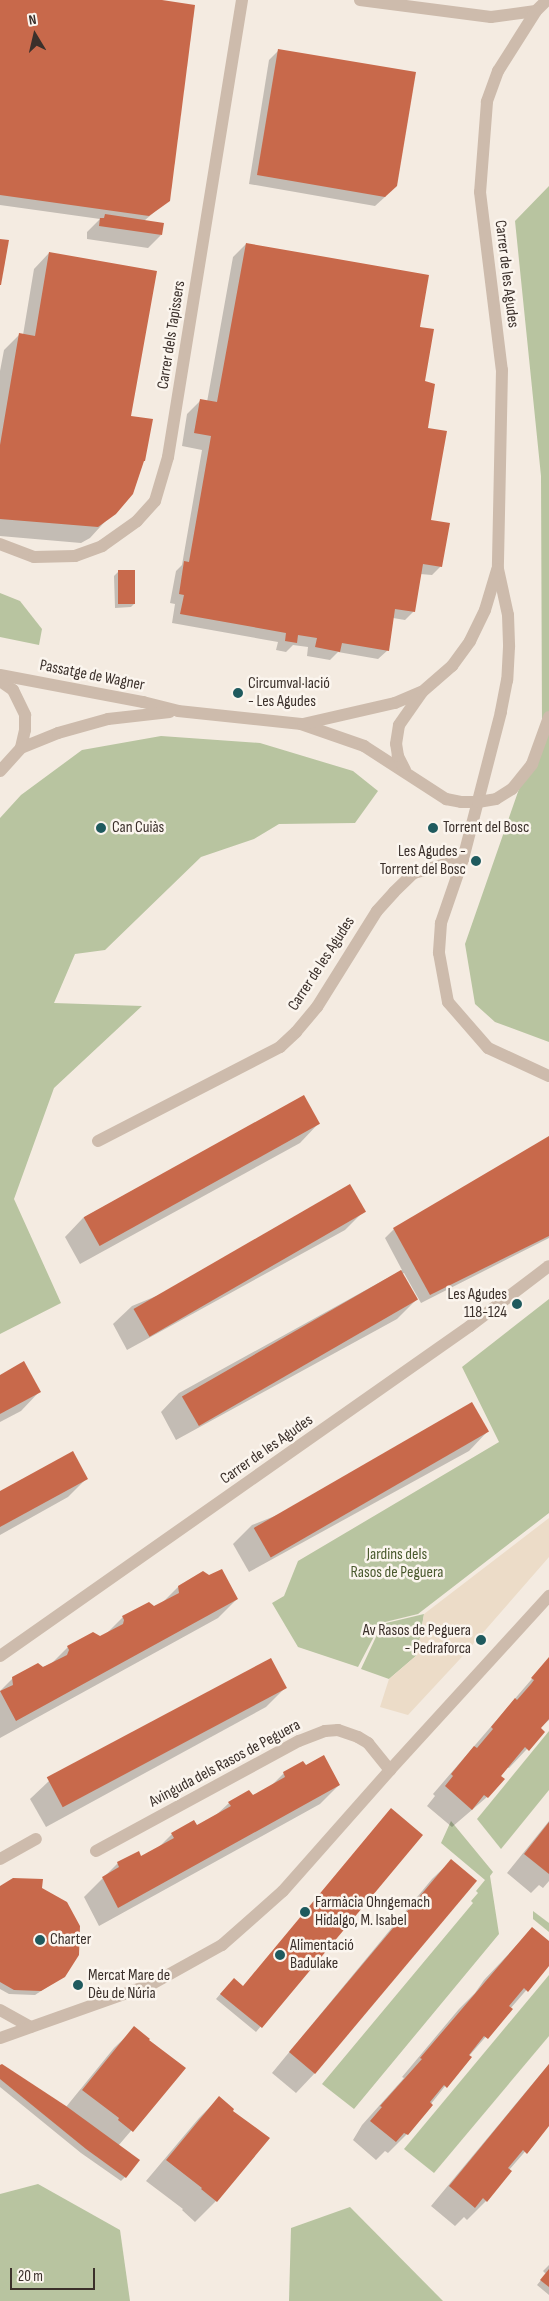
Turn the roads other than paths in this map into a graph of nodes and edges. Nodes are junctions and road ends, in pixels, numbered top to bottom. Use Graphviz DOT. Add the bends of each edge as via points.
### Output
graph roads {
  1 [pos="242,0"];
  2 [pos="360,0"];
  3 [pos="547,0"];
  4 [pos="536,10"];
  5 [pos="0,544"];
  6 [pos="498,569"];
  7 [pos="0,675"];
  8 [pos="0,681"];
  9 [pos="422,692"];
  10 [pos="178,711"];
  11 [pos="549,717"];
  12 [pos="301,724"];
  13 [pos="21,748"];
  14 [pos="0,771"];
  15 [pos="406,773"];
  16 [pos="478,802"];
  17 [pos="463,859"];
  18 [pos="549,1076"];
  19 [pos="98,1141"];
  20 [pos="549,1266"];
  21 [pos="549,1596"];
  22 [pos="0,1656"];
  23 [pos="390,1770"];
  24 [pos="36,1839"];
  25 [pos="96,1851"];
  26 [pos="0,1860"];
  27 [pos="0,2010"];
  28 [pos="31,2027"];
  29 [pos="0,2038"];
  1 -- 5 [label="street, Carrer dels Tapissers" via="168,457 155,501 137,521 102,546 75,556 34,557"];
  2 -- 4 [label="street" via="491,17"];
  3 -- 4 [label="street, Carrer de les Agudes"];
  4 -- 6 [label="street, Carrer de les Agudes" via="498,71 486,102 480,192 502,370"];
  6 -- 9 [label="street, Carrer de les Agudes" via="485,610 470,642 452,666"];
  6 -- 16 [label="street, Carrer de les Agudes" via="508,615 507,680"];
  7 -- 10 [label="street, Passatge de Wagner"];
  8 -- 13 [label="street" via="13,690 25,715"];
  9 -- 12 [label="street, Carrer de les Agudes" via="395,703"];
  9 -- 15 [label="street, Carrer de les Agudes" via="404,714 396,734 398,756"];
  10 -- 12 [label="street, Passatge de Wagner"];
  10 -- 13 [label="street, Passatge de Wagner" via="108,719 58,733"];
  11 -- 16 [label="street" via="532,764 523,777 496,799"];
  12 -- 15 [label="street" via="364,746"];
  13 -- 14 [label="street"];
  15 -- 16 [label="street" via="446,799"];
  16 -- 17 [label="street, Carrer de les Agudes"];
  17 -- 18 [label="street, Carrer de les Agudes" via="441,923 439,953 448,1002 488,1048"];
  17 -- 19 [label="street, Carrer de les Agudes" via="414,873 394,892 376,911 317,1007 280,1047"];
  20 -- 22 [label="street, Carrer de les Agudes" via="439,1348"];
  21 -- 23 [label="street"];
  23 -- 25 [label="street, Avinguda dels Rasos de Peguera" via="368,1743 338,1730 325,1731 299,1741"];
  23 -- 28 [label="street" via="283,1891 222,1945 150,1985"];
  24 -- 26 [label="street"];
  27 -- 28 [label="street"];
  28 -- 29 [label="street"];
}
